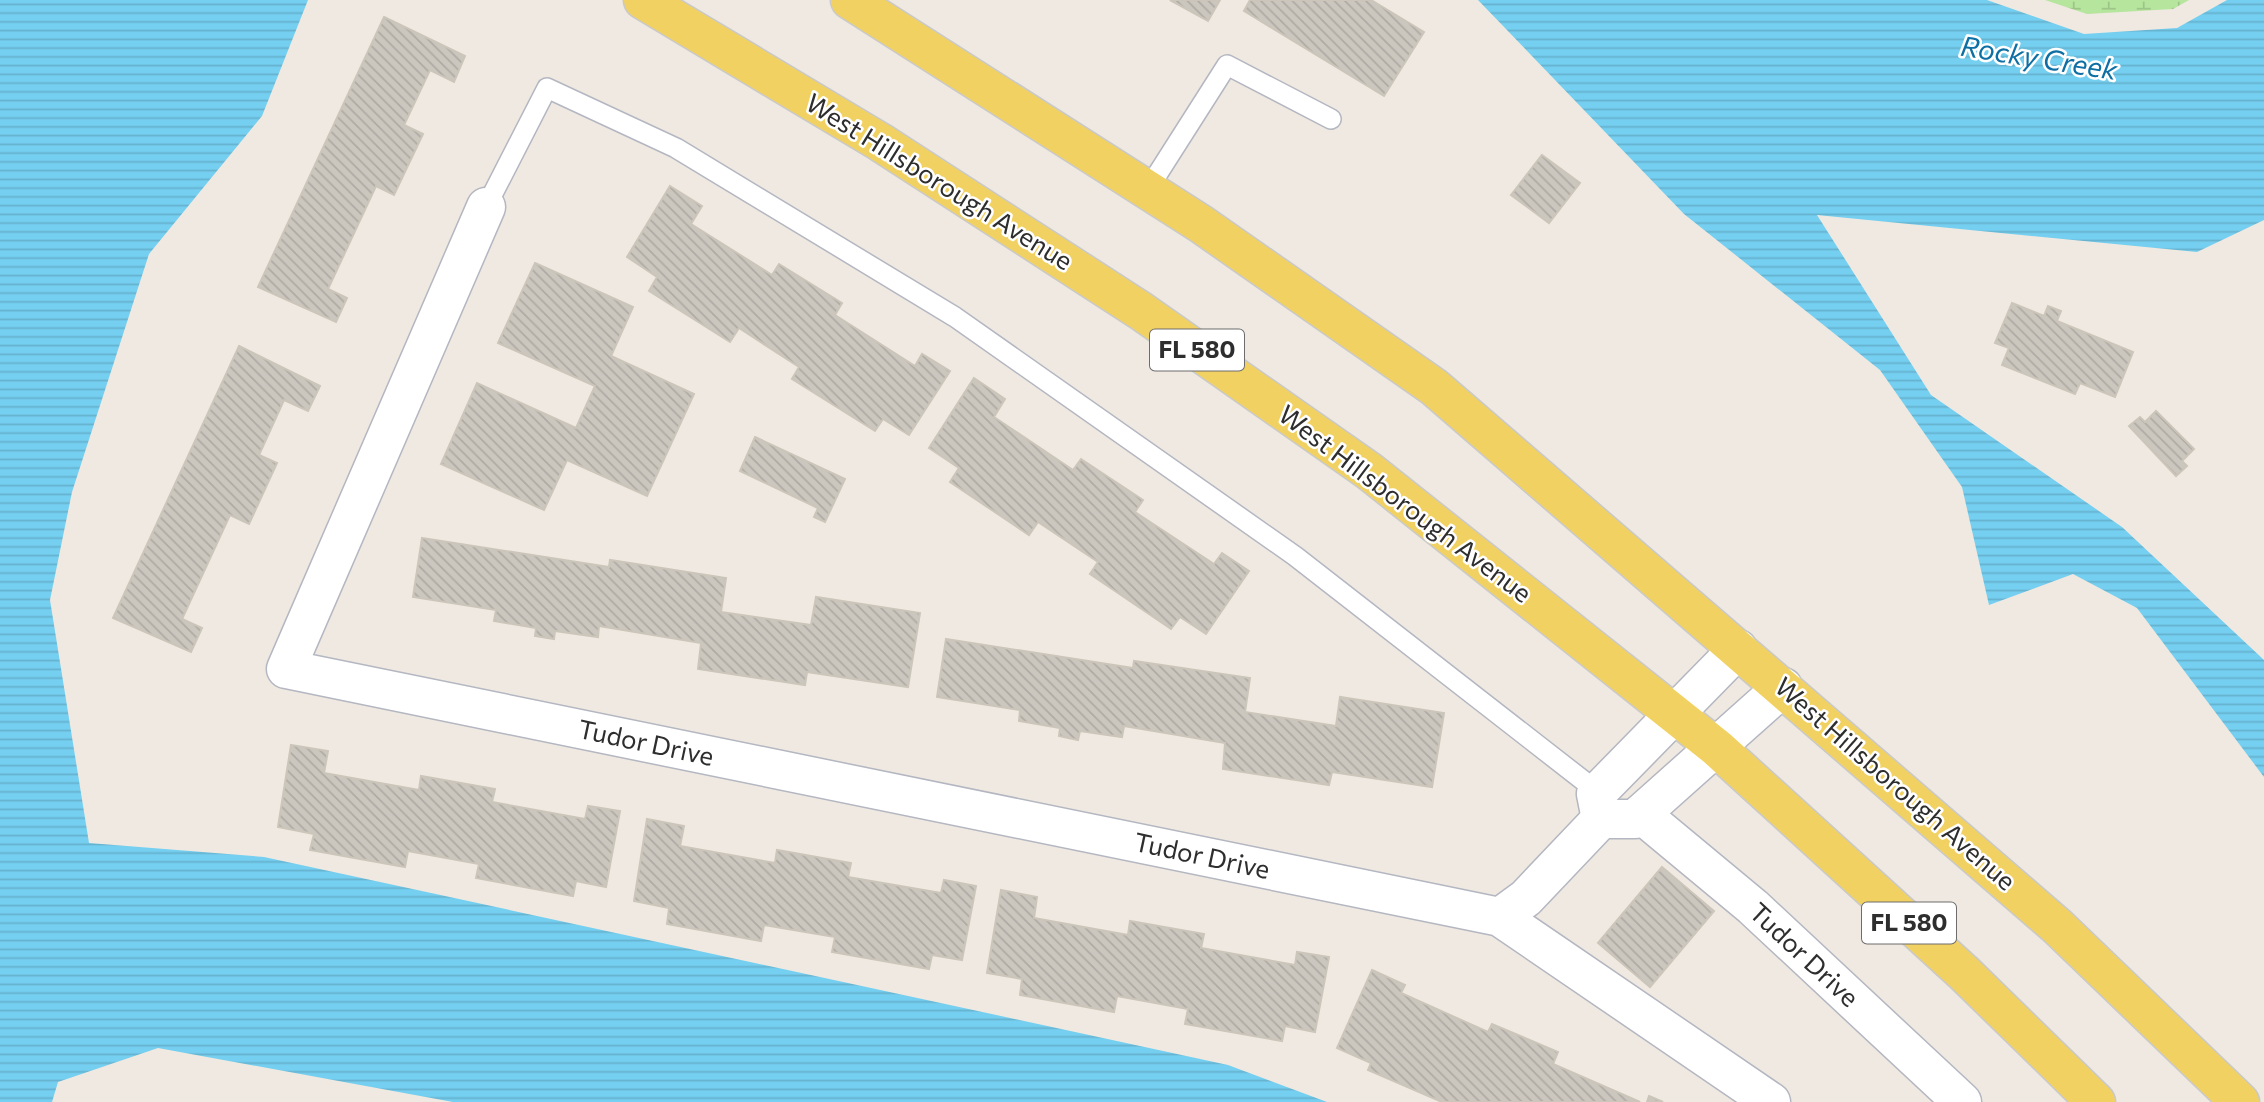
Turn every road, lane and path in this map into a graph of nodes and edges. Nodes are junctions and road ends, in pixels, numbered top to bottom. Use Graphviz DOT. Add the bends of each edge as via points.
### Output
graph roads {
  1 [pos="643,0"];
  2 [pos="850,0"];
  3 [pos="1331,119"];
  4 [pos="1148,190"];
  5 [pos="486,207"];
  6 [pos="1738,649"];
  7 [pos="1783,687"];
  8 [pos="1674,713"];
  9 [pos="1717,748"];
  10 [pos="1600,806"];
  11 [pos="1641,814"];
  12 [pos="1500,917"];
  13 [pos="1771,1102"];
  14 [pos="1962,1102"];
  15 [pos="2096,1102"];
  16 [pos="2240,1102"];
  1 -- 8 [label="main road, West Hillsborough Avenue / FL 580" via="880,142 1142,311 1369,471"];
  2 -- 4 [label="main road, West Hillsborough Avenue"];
  3 -- 4 [label="lane" via="1227,65"];
  4 -- 6 [label="main road, West Hillsborough Avenue" via="1434,387"];
  5 -- 10 [label="lane" via="547,88 676,148 955,317 1296,556"];
  5 -- 12 [label="street, Tudor Drive" via="286,669"];
  6 -- 7 [label="main road, West Hillsborough Avenue"];
  6 -- 8 [label="street"];
  7 -- 9 [label="street"];
  7 -- 16 [label="main road, West Hillsborough Avenue" via="2057,926"];
  8 -- 9 [label="main road, West Hillsborough Avenue / FL 580"];
  8 -- 10 [label="street"];
  9 -- 11 [label="street"];
  9 -- 15 [label="main road, West Hillsborough Avenue / FL 580" via="1964,973"];
  10 -- 11 [label="street" via="1635,819"];
  10 -- 12 [label="street" via="1526,898"];
  11 -- 14 [label="street, Tudor Drive" via="1753,907"];
  12 -- 13 [label="street, Tudor Drive"];
}
